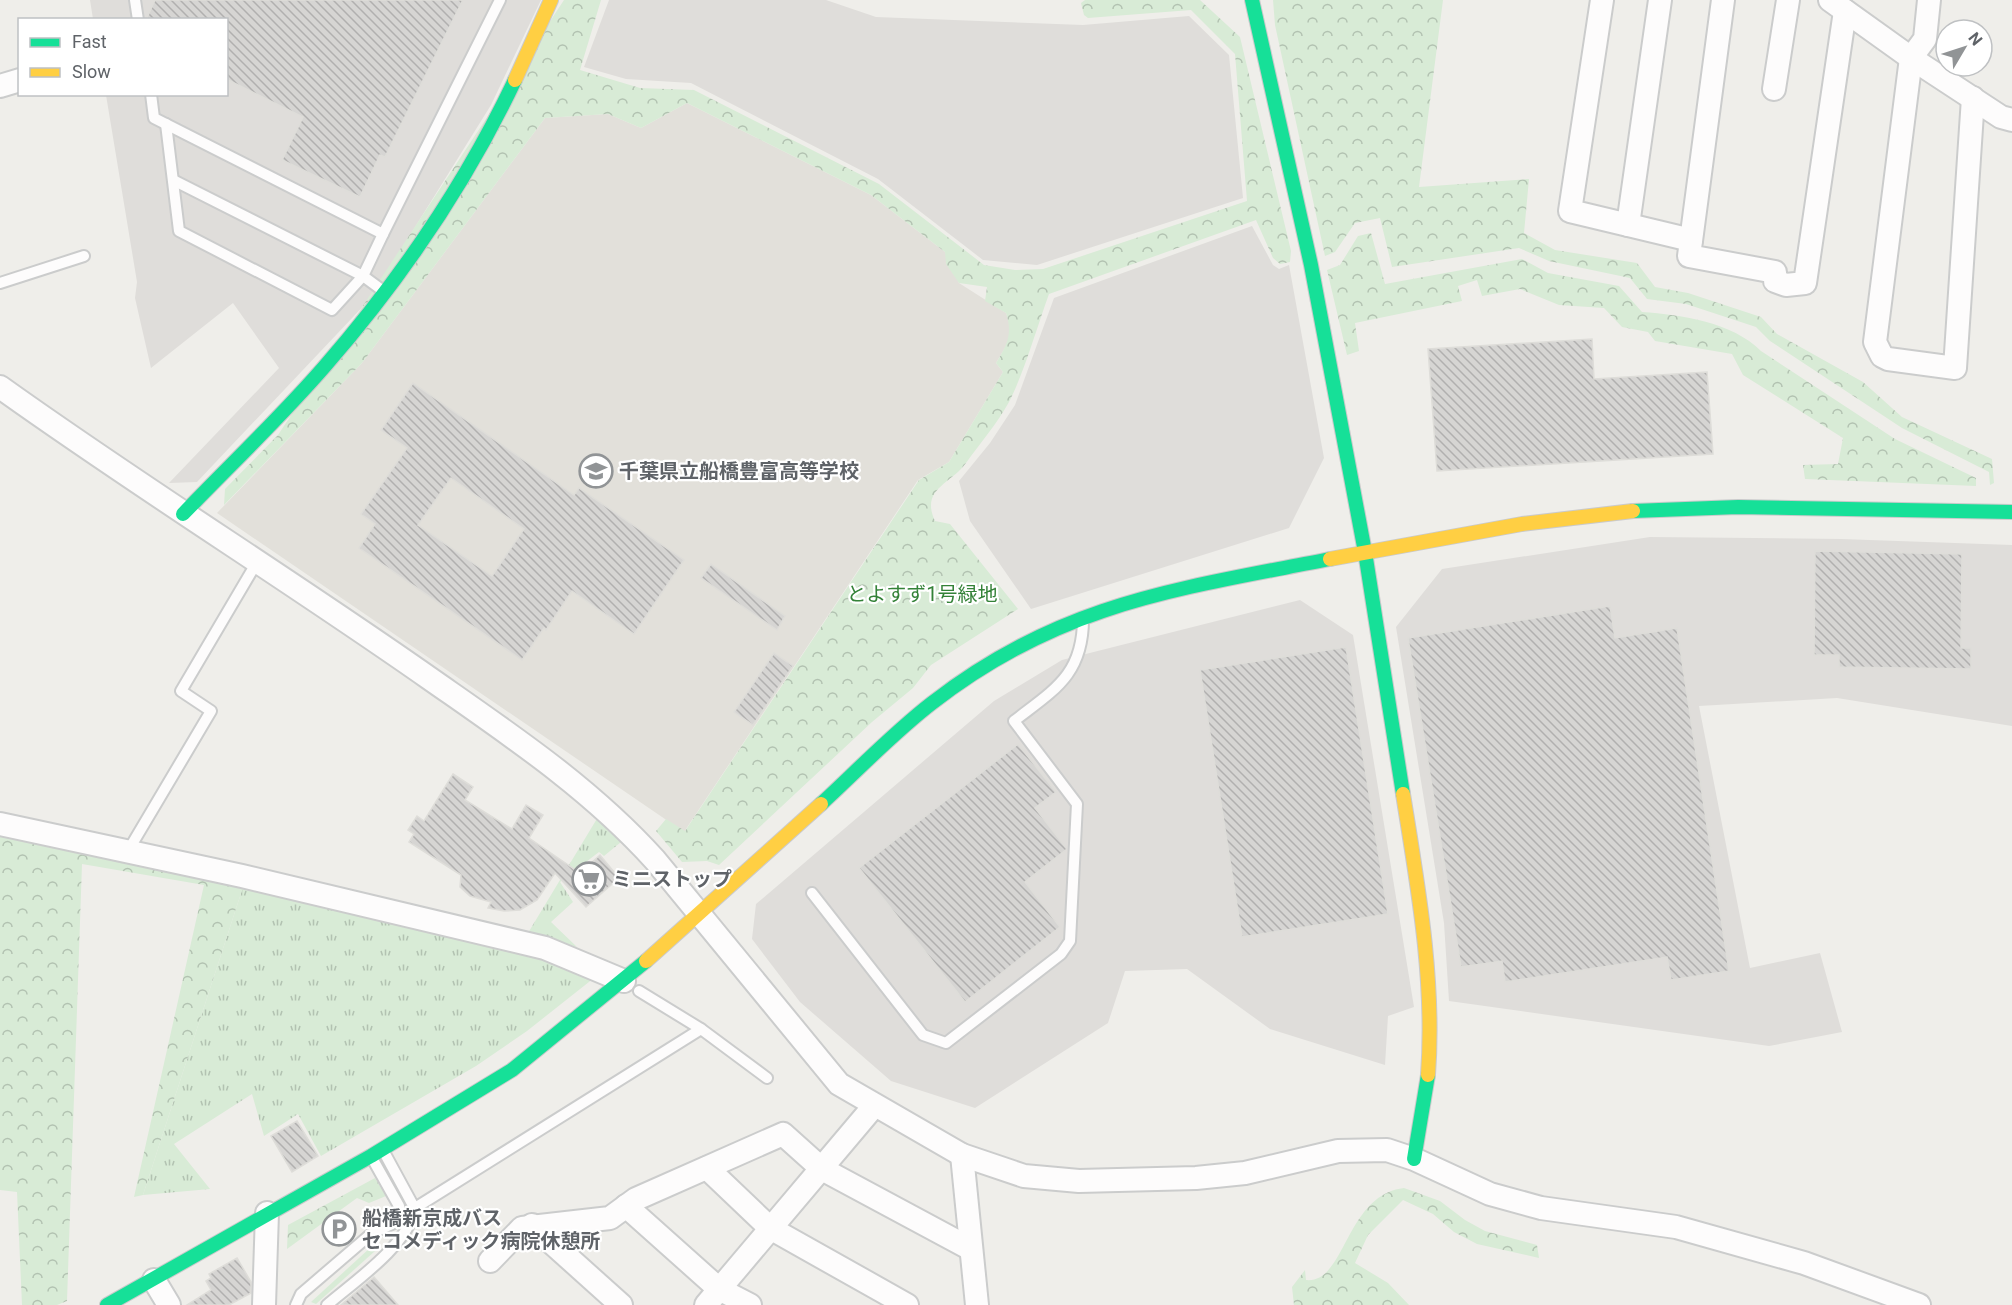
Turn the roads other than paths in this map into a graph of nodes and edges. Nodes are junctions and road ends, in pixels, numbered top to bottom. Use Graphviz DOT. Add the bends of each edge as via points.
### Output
graph roads {
  1 [pos="135,0"];
  2 [pos="500,0"];
  3 [pos="551,0"];
  4 [pos="1252,0"];
  5 [pos="1602,0"];
  6 [pos="1660,0"];
  7 [pos="1723,0"];
  8 [pos="1788,0"];
  9 [pos="1929,0"];
  10 [pos="1838,5"];
  11 [pos="138,18"];
  12 [pos="1911,58"];
  13 [pos="18,81"];
  14 [pos="0,86"];
  15 [pos="1774,89"];
  16 [pos="151,96"];
  17 [pos="1973,98"];
  18 [pos="2012,120"];
  19 [pos="166,124"];
  20 [pos="173,180"];
  21 [pos="1628,225"];
  22 [pos="383,234"];
  23 [pos="1691,240"];
  24 [pos="84,256"];
  25 [pos="363,276"];
  26 [pos="0,283"];
  27 [pos="385,293"];
  28 [pos="0,387"];
  29 [pos="2012,512"];
  30 [pos="183,514"];
  31 [pos="1365,552"];
  32 [pos="258,562"];
  33 [pos="1083,617"];
  34 [pos="0,824"];
  35 [pos="128,851"];
  36 [pos="812,893"];
  37 [pos="700,915"];
  38 [pos="631,986"];
  39 [pos="701,1029"];
  40 [pos="768,1078"];
  41 [pos="874,1106"];
  42 [pos="377,1153"];
  43 [pos="962,1155"];
  44 [pos="1414,1159"];
  45 [pos="707,1168"];
  46 [pos="822,1169"];
  47 [pos="626,1206"];
  48 [pos="415,1209"];
  49 [pos="267,1213"];
  50 [pos="399,1218"];
  51 [pos="532,1225"];
  52 [pos="770,1228"];
  53 [pos="971,1249"];
  54 [pos="490,1261"];
  55 [pos="154,1280"];
  56 [pos="713,1297"];
  57 [pos="1917,1304"];
  58 [pos="107,1305"];
  59 [pos="169,1305"];
  60 [pos="264,1305"];
  61 [pos="296,1305"];
  62 [pos="327,1305"];
  63 [pos="621,1305"];
  64 [pos="750,1305"];
  65 [pos="907,1305"];
  66 [pos="977,1305"];
  1 -- 11 [label="lane"];
  2 -- 22 [label="lane"];
  3 -- 27 [label="street" via="511,91 470,167 424,241"];
  4 -- 31 [label="street" via="1311,265"];
  5 -- 21 [label="street" via="1570,211"];
  6 -- 21 [label="street"];
  7 -- 23 [label="street"];
  8 -- 15 [label="street"];
  9 -- 12 [label="street" via="1925,39"];
  10 -- 12 [label="street"];
  10 -- 23 [label="street" via="1805,283 1786,285 1775,281 1775,272 1689,256"];
  12 -- 17 [label="street"];
  12 -- 17 [label="street" via="1875,342 1888,359 1955,368"];
  13 -- 14 [label="street"];
  16 -- 19 [label="lane" via="154,118"];
  17 -- 18 [label="street"];
  19 -- 20 [label="lane"];
  19 -- 22 [label="lane"];
  20 -- 25 [label="lane"];
  20 -- 25 [label="lane" via="179,231 332,310"];
  21 -- 23 [label="street"];
  22 -- 25 [label="lane"];
  24 -- 26 [label="lane"];
  25 -- 27 [label="lane"];
  27 -- 30 [label="street" via="335,355"];
  28 -- 30 [label="street"];
  29 -- 31 [label="street" via="1728,506 1649,510 1574,516"];
  30 -- 32 [label="street"];
  31 -- 33 [label="street" via="1160,592"];
  31 -- 44 [label="street" via="1425,932 1428,1074"];
  32 -- 35 [label="lane" via="181,691 210,711"];
  32 -- 37 [label="street" via="572,780 628,830"];
  33 -- 36 [label="lane" via="1077,662 1062,684 1014,721 1077,804 1070,941 1061,954 946,1043 923,1035"];
  33 -- 37 [label="street" via="1013,648 930,704"];
  34 -- 35 [label="street"];
  35 -- 38 [label="street" via="545,948"];
  37 -- 38 [label="street"];
  37 -- 41 [label="street" via="839,1084"];
  38 -- 39 [label="lane"];
  38 -- 42 [label="street" via="512,1070"];
  39 -- 40 [label="lane"];
  39 -- 48 [label="lane"];
  41 -- 43 [label="street"];
  41 -- 46 [label="street"];
  42 -- 48 [label="lane"];
  42 -- 49 [label="street"];
  42 -- 50 [label="lane" via="399,1206"];
  43 -- 44 [label="street" via="1024,1176 1079,1181 1245,1173 1347,1150 1387,1150"];
  43 -- 53 [label="street"];
  44 -- 57 [label="street" via="1490,1194 1541,1208 1676,1227 1804,1263"];
  45 -- 46 [label="street" via="783,1134"];
  45 -- 47 [label="street"];
  45 -- 52 [label="street"];
  46 -- 52 [label="street"];
  46 -- 53 [label="street"];
  47 -- 51 [label="street" via="610,1218"];
  47 -- 56 [label="street"];
  48 -- 50 [label="lane"];
  48 -- 62 [label="lane" via="411,1223 387,1253"];
  49 -- 55 [label="street"];
  49 -- 60 [label="street"];
  50 -- 61 [label="lane" via="371,1234 301,1294"];
  51 -- 54 [label="street" via="522,1228"];
  51 -- 63 [label="street"];
  52 -- 56 [label="street"];
  52 -- 65 [label="street"];
  53 -- 66 [label="street"];
  55 -- 58 [label="street"];
  55 -- 59 [label="street"];
  56 -- 64 [label="street"];
}
